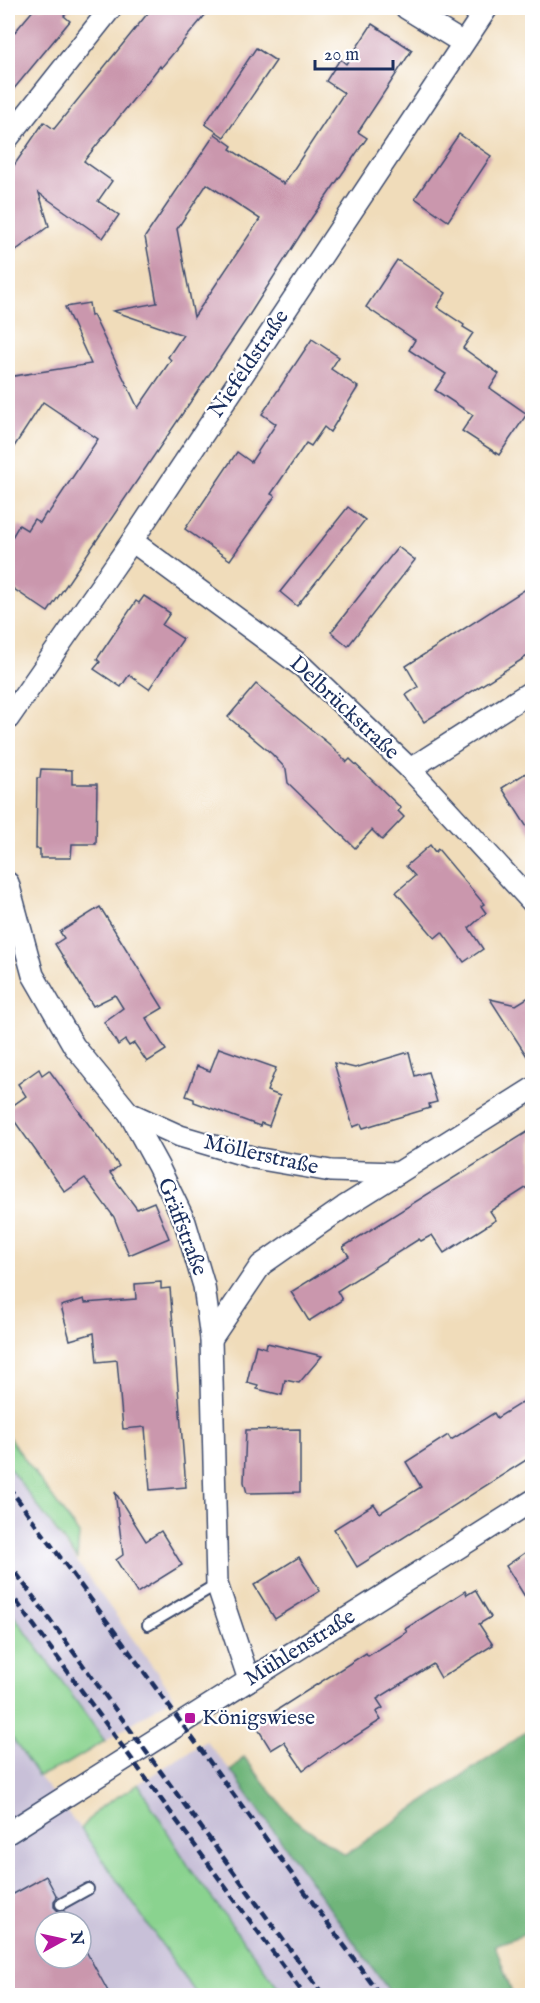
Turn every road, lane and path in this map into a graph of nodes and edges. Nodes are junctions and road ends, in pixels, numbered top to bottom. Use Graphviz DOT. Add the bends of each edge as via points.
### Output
graph roads {
  1 [pos="111,8"];
  2 [pos="406,8"];
  3 [pos="487,8"];
  4 [pos="463,43"];
  5 [pos="8,138"];
  6 [pos="132,541"];
  7 [pos="532,691"];
  8 [pos="8,719"];
  9 [pos="410,769"];
  10 [pos="8,883"];
  11 [pos="532,902"];
  12 [pos="532,1089"];
  13 [pos="129,1113"];
  14 [pos="398,1173"];
  15 [pos="211,1339"];
  16 [pos="532,1501"];
  17 [pos="217,1584"];
  18 [pos="148,1625"];
  19 [pos="249,1680"];
  20 [pos="8,1833"];
  21 [pos="88,1889"];
  22 [pos="61,1904"];
  1 -- 5 [label="street"];
  2 -- 4 [label="street"];
  3 -- 4 [label="street, Niefeldstraße"];
  4 -- 6 [label="street, Niefeldstraße"];
  6 -- 8 [label="street, Niefeldstraße"];
  6 -- 9 [label="street, Delbrückstraße" via="303,667"];
  7 -- 9 [label="street"];
  9 -- 11 [label="street, Delbrückstraße"];
  10 -- 13 [label="street, Gräffstraße" via="33,975 74,1046"];
  12 -- 14 [label="street"];
  13 -- 14 [label="street, Möllerstraße" via="180,1136 255,1158 331,1171"];
  13 -- 15 [label="street, Gräffstraße" via="184,1222 204,1286"];
  14 -- 15 [label="street" via="261,1265"];
  15 -- 17 [label="street, Gräffstraße"];
  16 -- 19 [label="street, Mühlenstraße"];
  17 -- 18 [label="lane"];
  17 -- 19 [label="street, Gräffstraße"];
  19 -- 20 [label="street, Mühlenstraße"];
  21 -- 22 [label="lane"];
}
